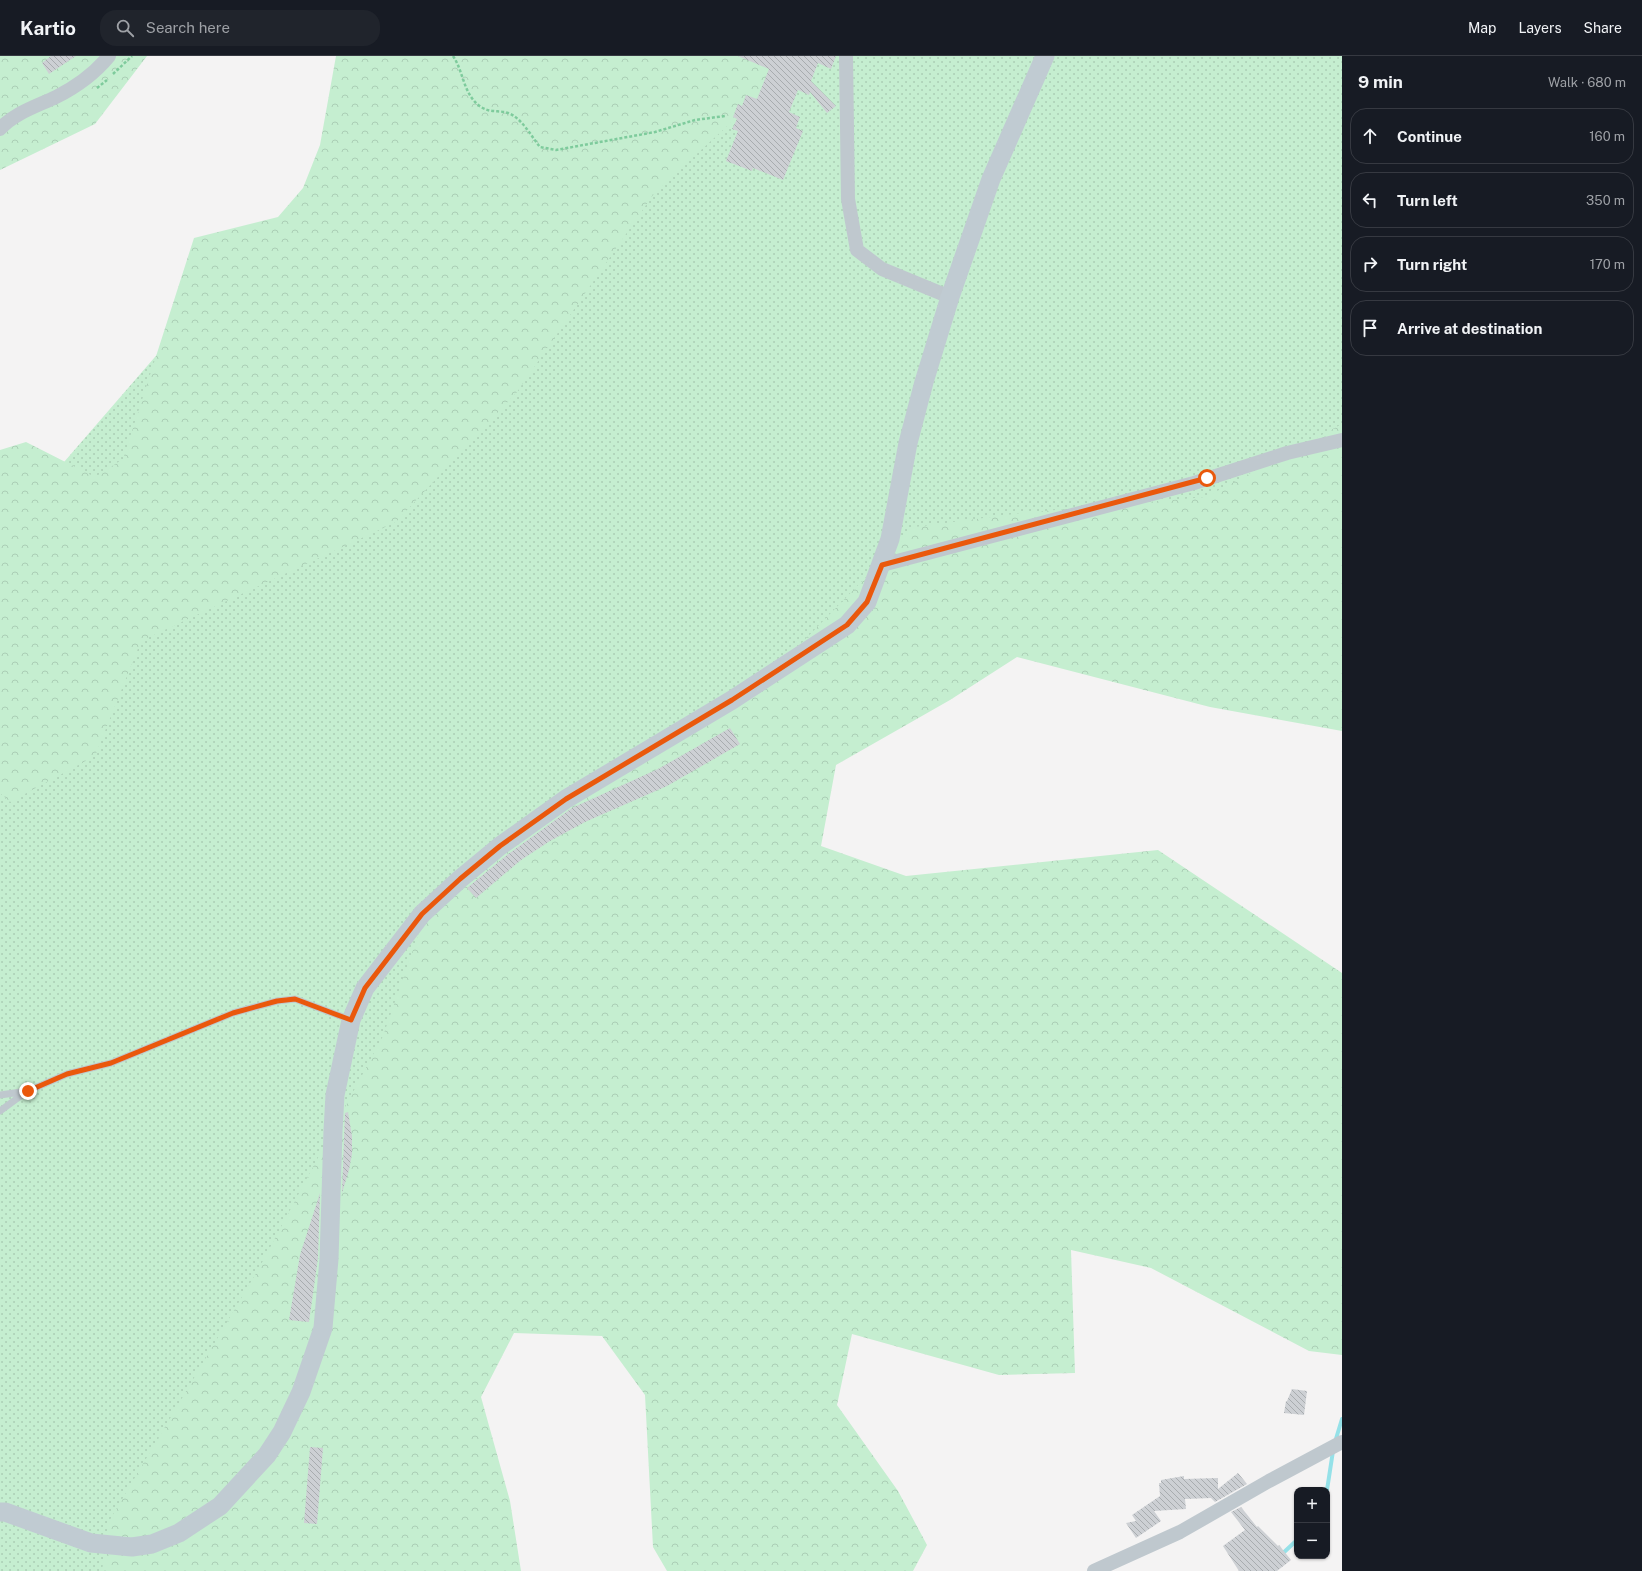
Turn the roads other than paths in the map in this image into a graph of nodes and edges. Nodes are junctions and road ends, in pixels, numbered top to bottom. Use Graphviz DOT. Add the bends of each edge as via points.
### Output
graph roads {
  1 [pos="109,56"];
  2 [pos="846,56"];
  3 [pos="1045,56"];
  4 [pos="0,129"];
  5 [pos="950,297"];
  6 [pos="1342,440"];
  7 [pos="882,565"];
  8 [pos="351,1020"];
  9 [pos="28,1091"];
  10 [pos="0,1095"];
  11 [pos="0,1111"];
  12 [pos="1342,1442"];
  13 [pos="0,1512"];
  14 [pos="1094,1571"];
  1 -- 4 [label="street" via="78,84 13,117"];
  2 -- 5 [label="street" via="848,199 857,250 882,269"];
  3 -- 5 [label="street" via="991,179"];
  5 -- 7 [label="street" via="908,443 890,539"];
  6 -- 7 [label="street"];
  7 -- 8 [label="street" via="867,602 847,625 732,700 566,799 500,846 460,879 422,914 365,988"];
  8 -- 9 [label="lane" via="295,999 277,1001 233,1013 111,1063 67,1074"];
  8 -- 13 [label="street" via="335,1095 329,1260 323,1328 302,1392 267,1455 220,1506 179,1533 152,1544 132,1547 91,1543"];
  9 -- 10 [label="lane"];
  9 -- 11 [label="lane"];
  12 -- 14 [label="street" via="1180,1532"];
}
